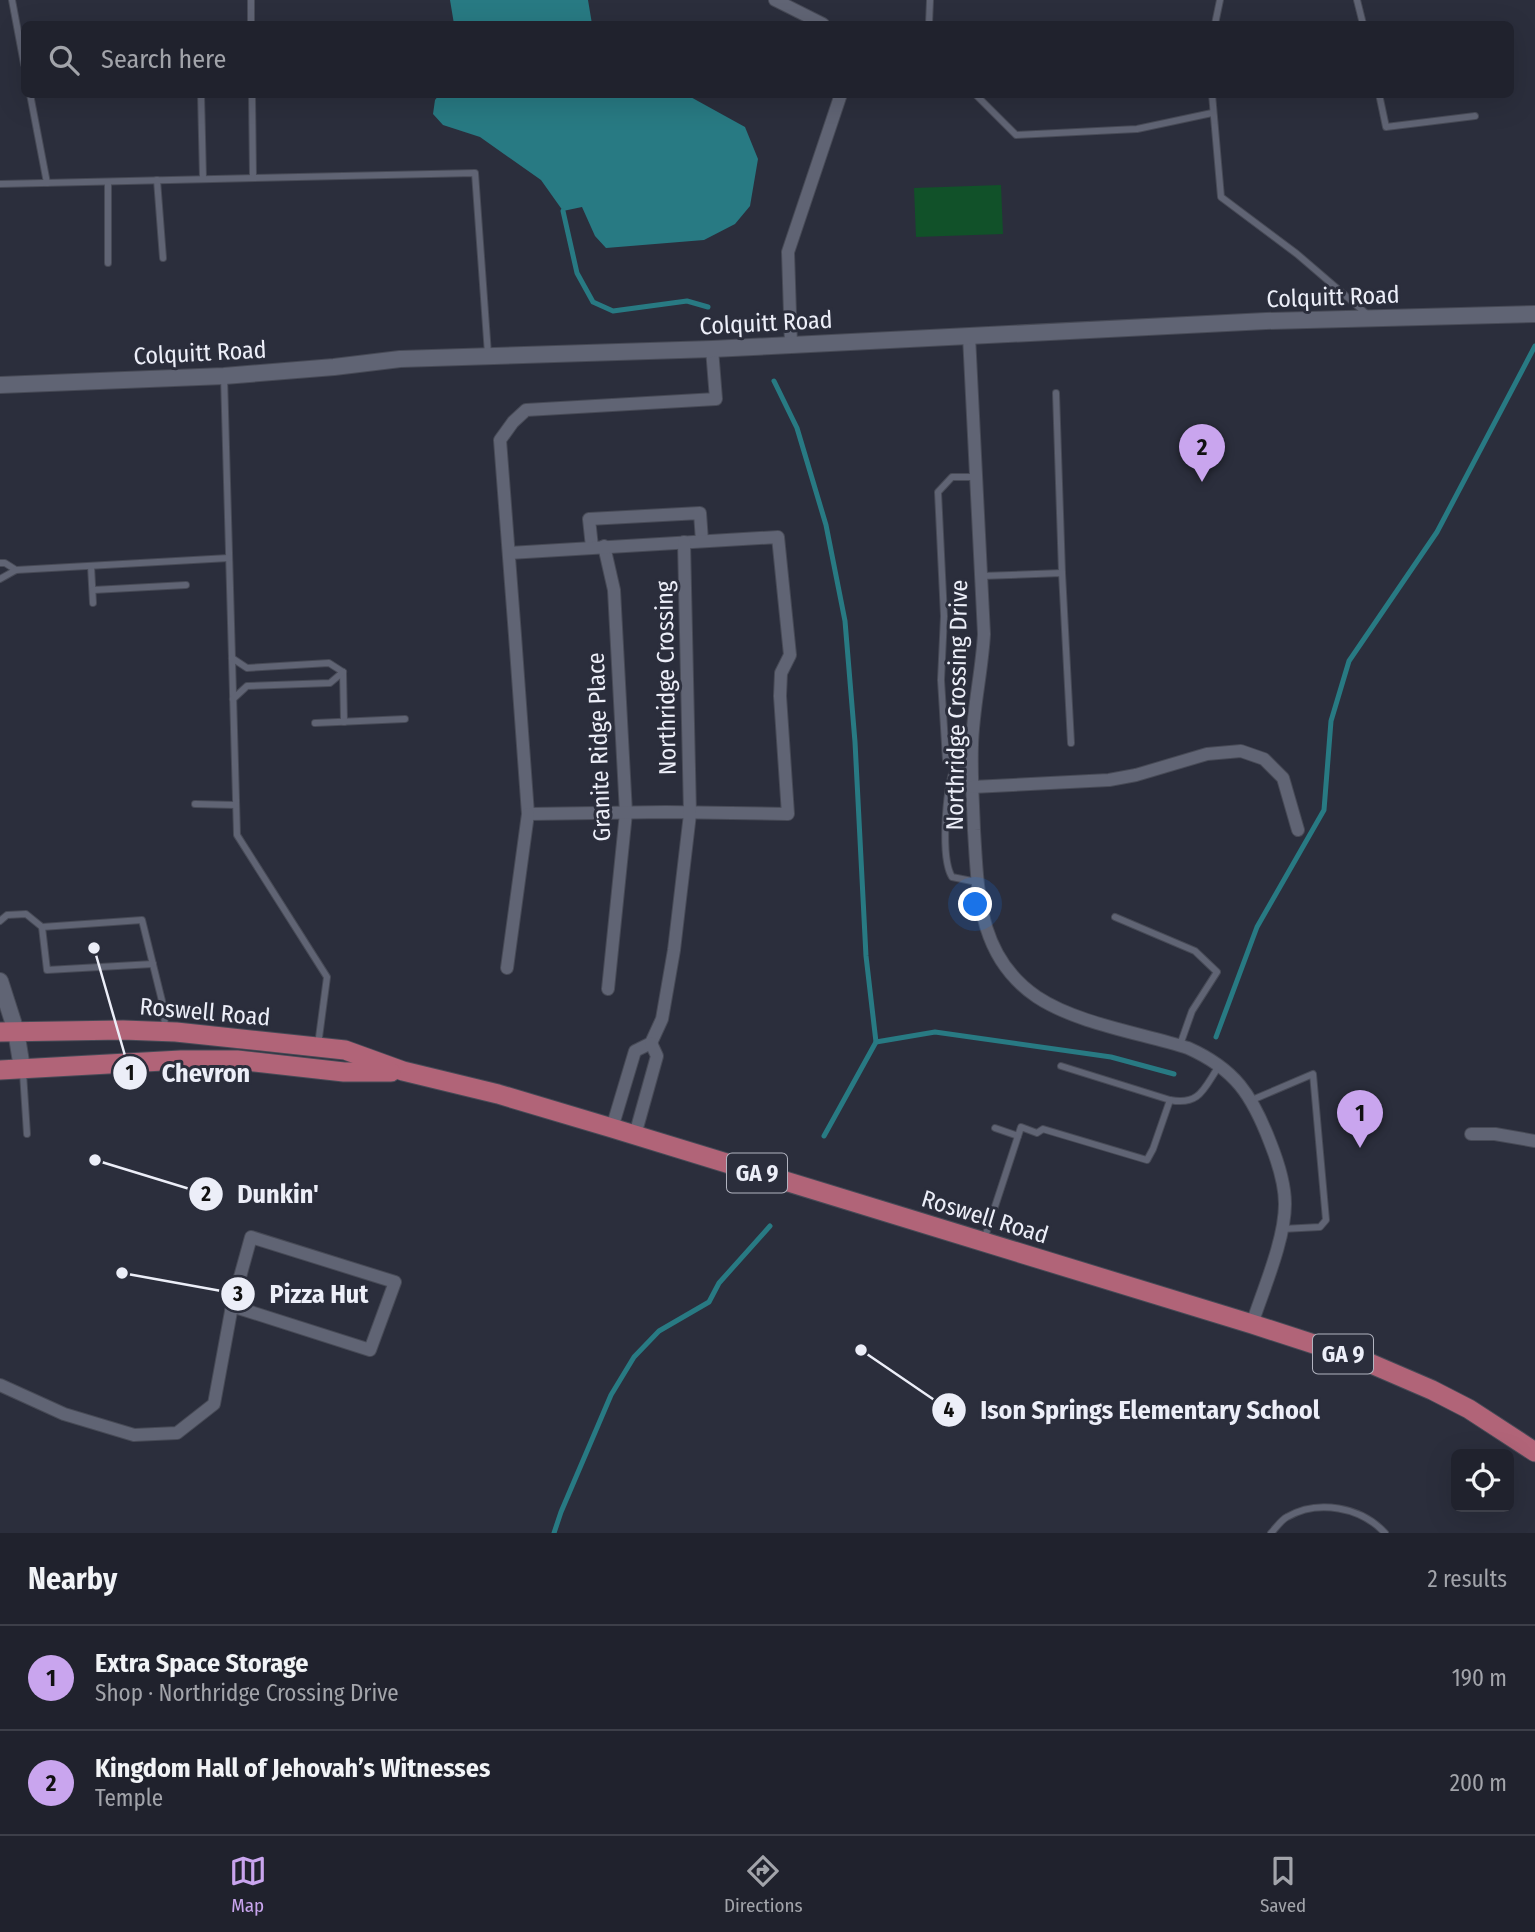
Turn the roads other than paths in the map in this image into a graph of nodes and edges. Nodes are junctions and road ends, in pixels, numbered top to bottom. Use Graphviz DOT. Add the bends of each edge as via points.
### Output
graph roads {
  1 [pos="12,0"];
  2 [pos="250,0"];
  3 [pos="775,0"];
  4 [pos="930,0"];
  5 [pos="1220,0"];
  6 [pos="1357,0"];
  7 [pos="251,21"];
  8 [pos="817,21"];
  9 [pos="929,21"];
  10 [pos="1216,21"];
  11 [pos="1362,21"];
  12 [pos="21,48"];
  13 [pos="31,98"];
  14 [pos="201,98"];
  15 [pos="252,98"];
  16 [pos="840,98"];
  17 [pos="979,98"];
  18 [pos="1212,98"];
  19 [pos="1380,98"];
  20 [pos="1212,113"];
  21 [pos="1475,116"];
  22 [pos="253,178"];
  23 [pos="157,180"];
  24 [pos="203,180"];
  25 [pos="108,182"];
  26 [pos="47,183"];
  27 [pos="0,184"];
  28 [pos="163,258"];
  29 [pos="108,263"];
  30 [pos="1535,314"];
  31 [pos="1372,318"];
  32 [pos="969,336"];
  33 [pos="791,345"];
  34 [pos="712,349"];
  35 [pos="488,356"];
  36 [pos="224,376"];
  37 [pos="0,385"];
  38 [pos="1056,393"];
  39 [pos="976,477"];
  40 [pos="684,541"];
  41 [pos="702,541"];
  42 [pos="598,546"];
  43 [pos="509,553"];
  44 [pos="229,558"];
  45 [pos="0,563"];
  46 [pos="91,566"];
  47 [pos="16,570"];
  48 [pos="1062,573"];
  49 [pos="981,576"];
  50 [pos="0,579"];
  51 [pos="186,584"];
  52 [pos="93,590"];
  53 [pos="93,603"];
  54 [pos="232,658"];
  55 [pos="343,672"];
  56 [pos="233,699"];
  57 [pos="405,719"];
  58 [pos="344,722"];
  59 [pos="315,723"];
  60 [pos="1072,743"];
  61 [pos="954,767"];
  62 [pos="972,771"];
  63 [pos="972,787"];
  64 [pos="195,804"];
  65 [pos="236,805"];
  66 [pos="626,813"];
  67 [pos="528,814"];
  68 [pos="690,814"];
  69 [pos="1298,830"];
  70 [pos="977,882"];
  71 [pos="1115,917"];
  72 [pos="0,920"];
  73 [pos="42,927"];
  74 [pos="153,964"];
  75 [pos="507,968"];
  76 [pos="0,981"];
  77 [pos="608,989"];
  78 [pos="8,1031"];
  79 [pos="165,1031"];
  80 [pos="651,1043"];
  81 [pos="1180,1045"];
  82 [pos="318,1047"];
  83 [pos="1061,1066"];
  84 [pos="1219,1066"];
  85 [pos="22,1068"];
  86 [pos="0,1070"];
  87 [pos="402,1071"];
  88 [pos="1170,1100"];
  89 [pos="1252,1100"];
  90 [pos="612,1128"];
  91 [pos="995,1128"];
  92 [pos="27,1134"];
  93 [pos="635,1135"];
  94 [pos="1471,1135"];
  95 [pos="1018,1136"];
  96 [pos="1535,1141"];
  97 [pos="1282,1229"];
  98 [pos="984,1242"];
  99 [pos="232,1306"];
  100 [pos="1252,1324"];
  101 [pos="0,1385"];
  102 [pos="1535,1452"];
  103 [pos="1271,1533"];
  104 [pos="1385,1533"];
  1 -- 12 [label="lane"];
  2 -- 7 [label="lane"];
  3 -- 8 [label="street"];
  4 -- 9 [label="lane"];
  5 -- 10 [label="lane"];
  6 -- 11 [label="lane"];
  13 -- 26 [label="lane"];
  14 -- 24 [label="lane"];
  15 -- 22 [label="lane"];
  16 -- 33 [label="street" via="788,252"];
  17 -- 20 [label="lane" via="1016,135 1137,129"];
  18 -- 20 [label="lane"];
  19 -- 21 [label="lane" via="1386,127"];
  20 -- 31 [label="lane" via="1221,197"];
  22 -- 24 [label="lane"];
  22 -- 35 [label="lane" via="475,173"];
  23 -- 24 [label="lane"];
  23 -- 25 [label="lane"];
  23 -- 28 [label="lane"];
  25 -- 26 [label="lane"];
  25 -- 29 [label="lane"];
  26 -- 27 [label="lane"];
  30 -- 31 [label="street, Colquitt Road"];
  31 -- 32 [label="street, Colquitt Road"];
  32 -- 33 [label="street, Colquitt Road"];
  32 -- 39 [label="street, Northridge Crossing Drive"];
  33 -- 34 [label="street, Colquitt Road"];
  34 -- 35 [label="street, Colquitt Road"];
  34 -- 43 [label="street" via="716,399 548,407 526,410 513,422 500,440"];
  35 -- 36 [label="street, Colquitt Road" via="400,359"];
  36 -- 37 [label="street, Colquitt Road"];
  36 -- 44 [label="lane"];
  38 -- 48 [label="lane"];
  39 -- 49 [label="street, Northridge Crossing Drive"];
  39 -- 61 [label="lane" via="952,477 938,492 944,616 941,680 946,760"];
  40 -- 41 [label="street"];
  40 -- 42 [label="street"];
  40 -- 68 [label="street, Northridge Crossing"];
  41 -- 42 [label="street" via="700,513 589,519"];
  41 -- 68 [label="street" via="778,537 790,655 781,673 780,696 788,814"];
  42 -- 43 [label="street"];
  42 -- 66 [label="street, Granite Ridge Place" via="614,590"];
  43 -- 67 [label="street"];
  44 -- 46 [label="lane"];
  44 -- 54 [label="lane"];
  45 -- 47 [label="lane"];
  46 -- 47 [label="lane"];
  46 -- 52 [label="lane"];
  47 -- 50 [label="lane"];
  48 -- 49 [label="lane"];
  48 -- 60 [label="lane"];
  49 -- 62 [label="street, Northridge Crossing Drive" via="984,634"];
  51 -- 52 [label="lane"];
  52 -- 53 [label="lane"];
  54 -- 55 [label="lane" via="247,668 329,663"];
  54 -- 56 [label="lane"];
  55 -- 56 [label="lane" via="330,683 247,687"];
  55 -- 58 [label="lane"];
  56 -- 65 [label="lane"];
  57 -- 58 [label="lane"];
  58 -- 59 [label="lane"];
  61 -- 62 [label="lane"];
  61 -- 70 [label="lane" via="946,807 947,868 952,877"];
  62 -- 63 [label="street, Northridge Crossing Drive"];
  63 -- 69 [label="street" via="1109,780 1207,754 1241,751 1264,760 1283,778"];
  63 -- 70 [label="street, Northridge Crossing Drive"];
  64 -- 65 [label="lane"];
  65 -- 82 [label="lane" via="237,835 327,977"];
  66 -- 67 [label="street"];
  66 -- 68 [label="street"];
  66 -- 77 [label="street, Granite Ridge Place"];
  67 -- 75 [label="street"];
  68 -- 80 [label="street, Northridge Crossing" via="674,950 662,1019"];
  70 -- 81 [label="street, Northridge Crossing Drive" via="980,912 993,946 1012,974 1036,996 1066,1013"];
  71 -- 81 [label="lane" via="1195,951 1217,972 1192,1011"];
  72 -- 73 [label="lane" via="26,914"];
  73 -- 74 [label="lane" via="142,920"];
  73 -- 74 [label="lane" via="47,970"];
  74 -- 79 [label="lane"];
  76 -- 78 [label="street"];
  78 -- 79 [label="main road, Roswell Road / GA 9"];
  78 -- 85 [label="street"];
  79 -- 82 [label="main road, Roswell Road / GA 9"];
  80 -- 90 [label="street, Northridge Crossing" via="635,1051"];
  80 -- 93 [label="street, Northridge Crossing" via="657,1056"];
  81 -- 84 [label="street, Northridge Crossing Drive"];
  82 -- 87 [label="main road, Roswell Road / GA 9" via="345,1050"];
  83 -- 88 [label="lane"];
  84 -- 88 [label="lane" via="1196,1098 1185,1103"];
  84 -- 89 [label="street, Northridge Crossing Drive"];
  85 -- 86 [label="main road, Roswell Road / GA 9"];
  85 -- 87 [label="main road, Roswell Road / GA 9" via="237,1060 344,1072"];
  85 -- 92 [label="lane"];
  87 -- 90 [label="main road, Roswell Road / GA 9"];
  88 -- 95 [label="lane" via="1147,1160 1042,1129 1037,1133 1021,1127"];
  89 -- 97 [label="street, Northridge Crossing Drive" via="1280,1168 1285,1205"];
  89 -- 97 [label="lane" via="1313,1074 1325,1220 1320,1227"];
  90 -- 93 [label="main road, Roswell Road / GA 9"];
  91 -- 95 [label="lane"];
  93 -- 98 [label="main road, Roswell Road / GA 9"];
  94 -- 96 [label="street"];
  95 -- 98 [label="lane"];
  97 -- 100 [label="street, Northridge Crossing Drive"];
  98 -- 100 [label="main road, Roswell Road / GA 9"];
  99 -- 99 [label="street" via="251,1237 395,1282 370,1350"];
  99 -- 101 [label="street" via="214,1404 177,1433 134,1435 64,1414"];
  100 -- 102 [label="main road, Roswell Road / GA 9" via="1360,1359 1432,1390"];
  103 -- 104 [label="lane" via="1284,1518 1304,1510 1338,1508 1364,1516"];
}
